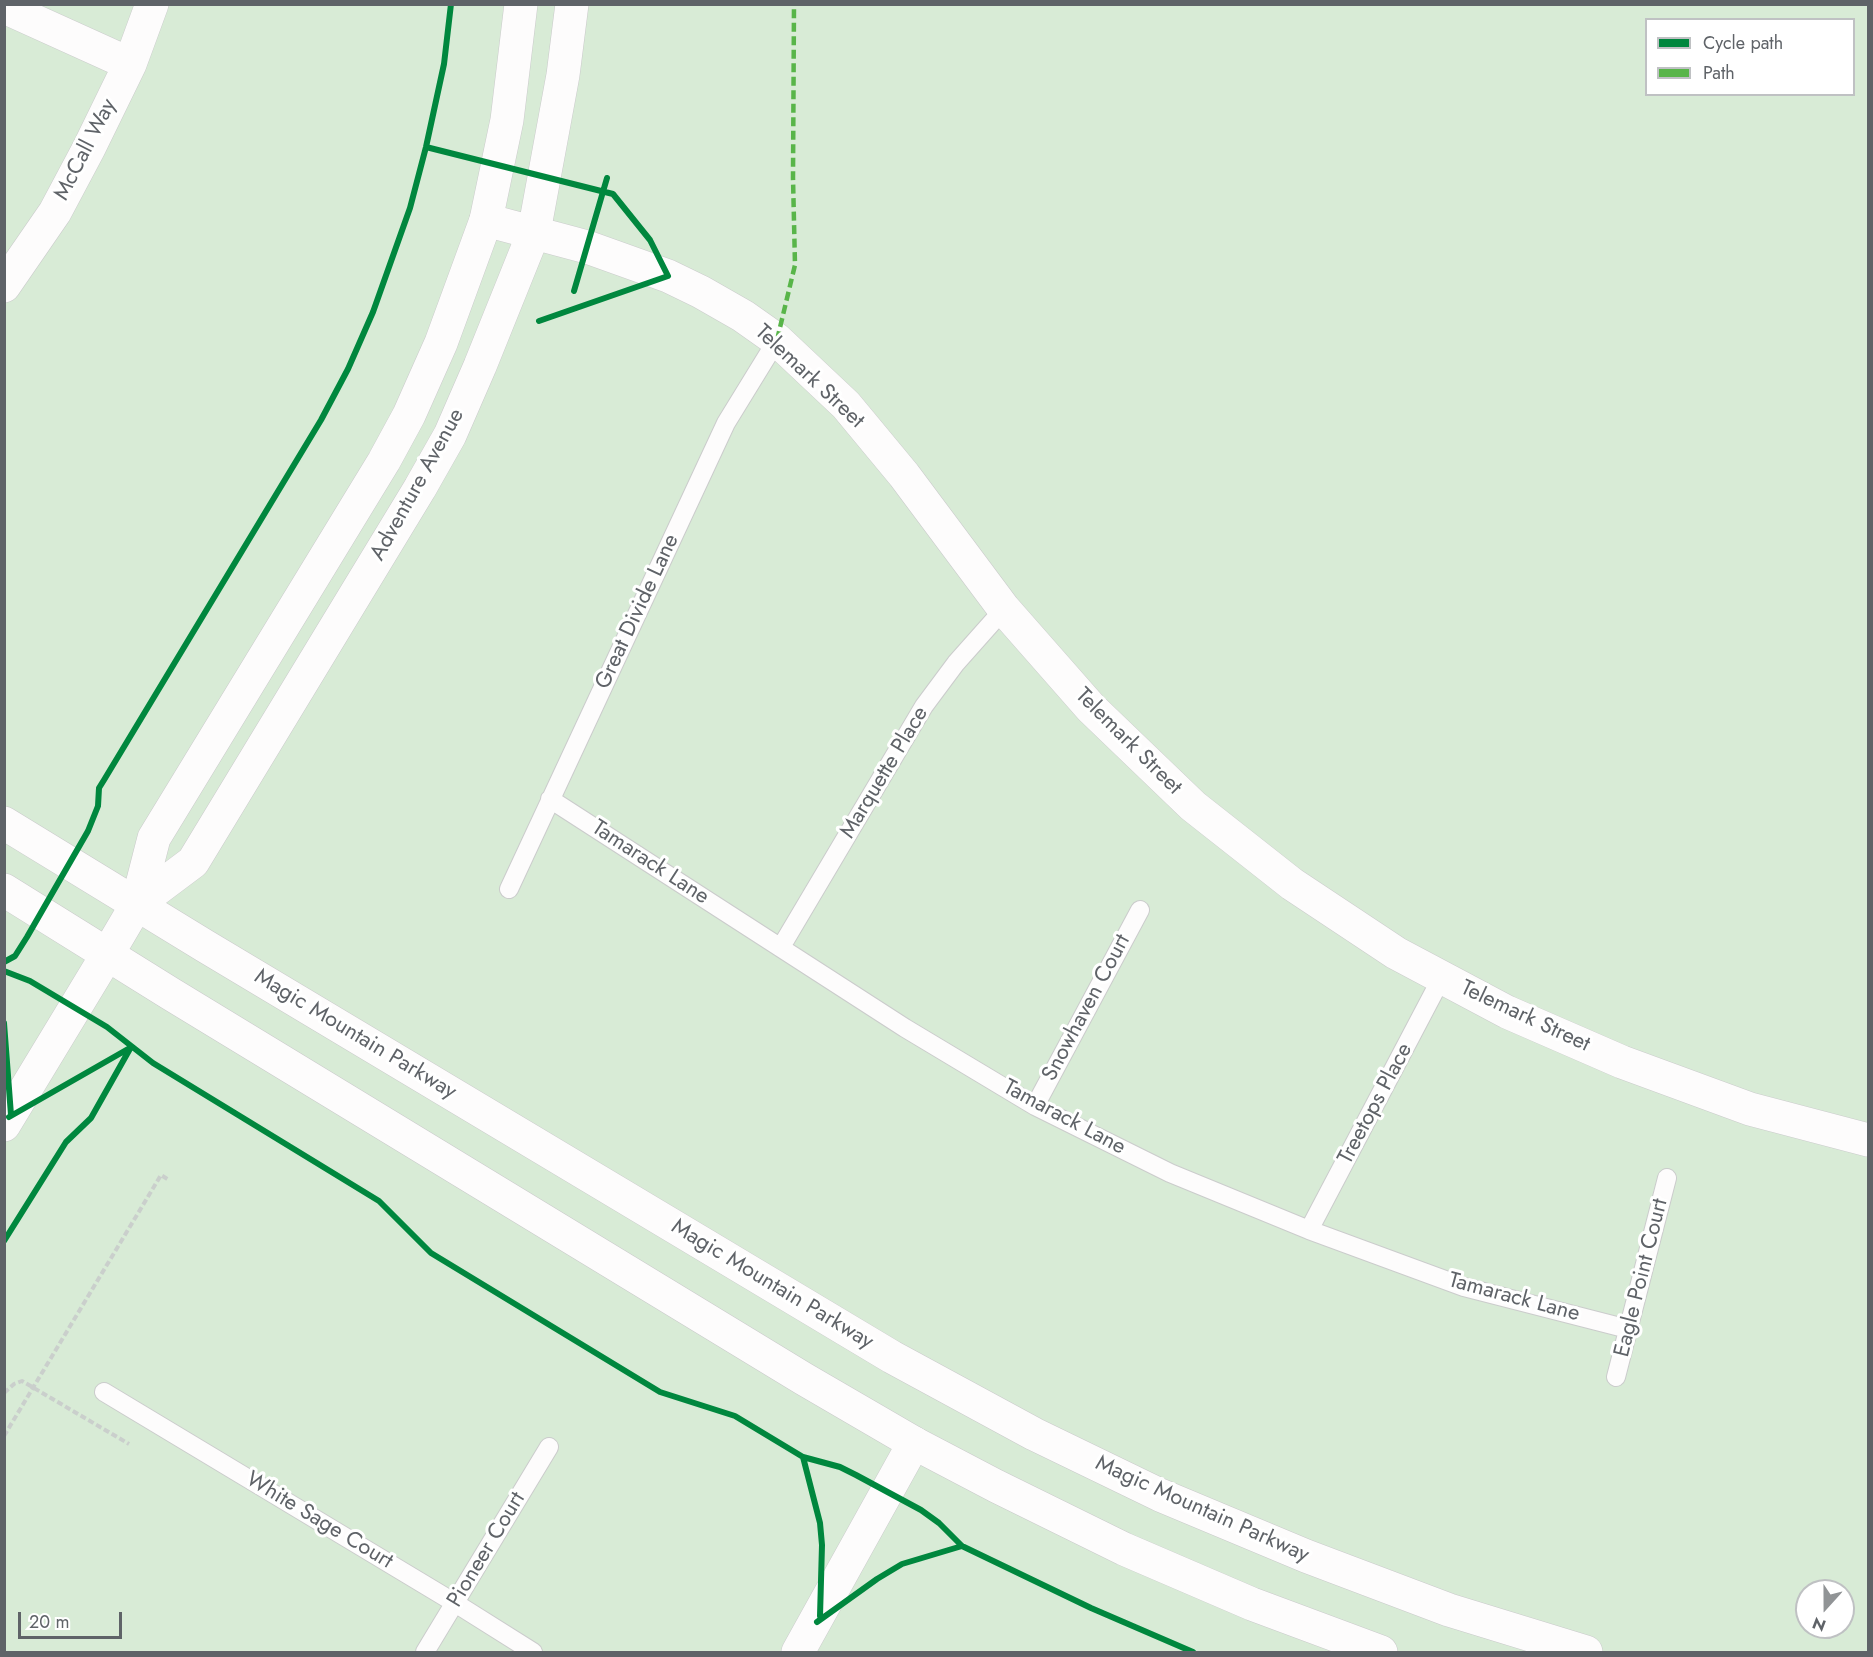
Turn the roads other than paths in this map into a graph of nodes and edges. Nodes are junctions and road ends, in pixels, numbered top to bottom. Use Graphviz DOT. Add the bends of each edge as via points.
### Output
graph roads {
  1 [pos="152,4"];
  2 [pos="520,4"];
  3 [pos="572,4"];
  4 [pos="4,6"];
  5 [pos="130,64"];
  6 [pos="486,220"];
  7 [pos="534,232"];
  8 [pos="4,286"];
  9 [pos="777,340"];
  10 [pos="1004,609"];
  11 [pos="550,799"];
  12 [pos="4,823"];
  13 [pos="509,889"];
  14 [pos="4,890"];
  15 [pos="137,904"];
  16 [pos="1140,910"];
  17 [pos="781,947"];
  18 [pos="108,955"];
  19 [pos="1442,977"];
  20 [pos="1035,1106"];
  21 [pos="4,1125"];
  22 [pos="1869,1140"];
  23 [pos="1667,1178"];
  24 [pos="1309,1230"];
  25 [pos="1628,1329"];
  26 [pos="1616,1377"];
  27 [pos="104,1392"];
  28 [pos="914,1443"];
  29 [pos="549,1447"];
  30 [pos="455,1603"];
  31 [pos="425,1653"];
  32 [pos="533,1653"];
  33 [pos="798,1653"];
  34 [pos="1381,1653"];
  35 [pos="1586,1653"];
  1 -- 5 [label="street, McCall Way"];
  2 -- 6 [label="street, Adventure Avenue" via="507,120"];
  3 -- 7 [label="street, Adventure Avenue" via="564,75"];
  4 -- 5 [label="street"];
  5 -- 8 [label="street, McCall Way" via="55,212"];
  6 -- 7 [label="street, Telemark Street"];
  6 -- 15 [label="street, Adventure Avenue" via="441,343 408,415 351,517 154,838"];
  7 -- 9 [label="street, Telemark Street" via="668,276"];
  7 -- 15 [label="street, Adventure Avenue" via="450,435 420,488 193,862"];
  9 -- 10 [label="street, Telemark Street" via="846,405"];
  9 -- 11 [label="lane, Great Divide Lane" via="726,423"];
  10 -- 17 [label="lane, Marquette Place" via="924,706"];
  10 -- 19 [label="street, Telemark Street" via="1091,708 1193,806 1292,884 1396,953"];
  11 -- 13 [label="lane, Great Divide Lane"];
  11 -- 17 [label="lane, Tamarack Lane"];
  12 -- 15 [label="street, Magic Mountain Parkway"];
  14 -- 18 [label="street"];
  15 -- 18 [label="street, Adventure Avenue"];
  15 -- 35 [label="street, Magic Mountain Parkway" via="882,1351 1034,1434 1160,1495 1306,1556 1449,1610"];
  16 -- 20 [label="lane, Snowhaven Court"];
  17 -- 20 [label="lane, Tamarack Lane"];
  18 -- 21 [label="street, Adventure Avenue"];
  18 -- 28 [label="street"];
  19 -- 22 [label="street, Telemark Street" via="1507,1012 1622,1062 1750,1109"];
  19 -- 24 [label="lane, Treetops Place"];
  20 -- 24 [label="lane, Tamarack Lane" via="1170,1173"];
  23 -- 25 [label="lane, Eagle Point Court"];
  24 -- 25 [label="lane, Tamarack Lane" via="1464,1287"];
  25 -- 26 [label="lane, Eagle Point Court"];
  27 -- 30 [label="lane, White Sage Court"];
  28 -- 33 [label="street"];
  28 -- 34 [label="street" via="1124,1548 1252,1604"];
  29 -- 30 [label="lane, Pioneer Court"];
  30 -- 31 [label="lane, Pioneer Court"];
  30 -- 32 [label="lane, White Sage Court"];
}
